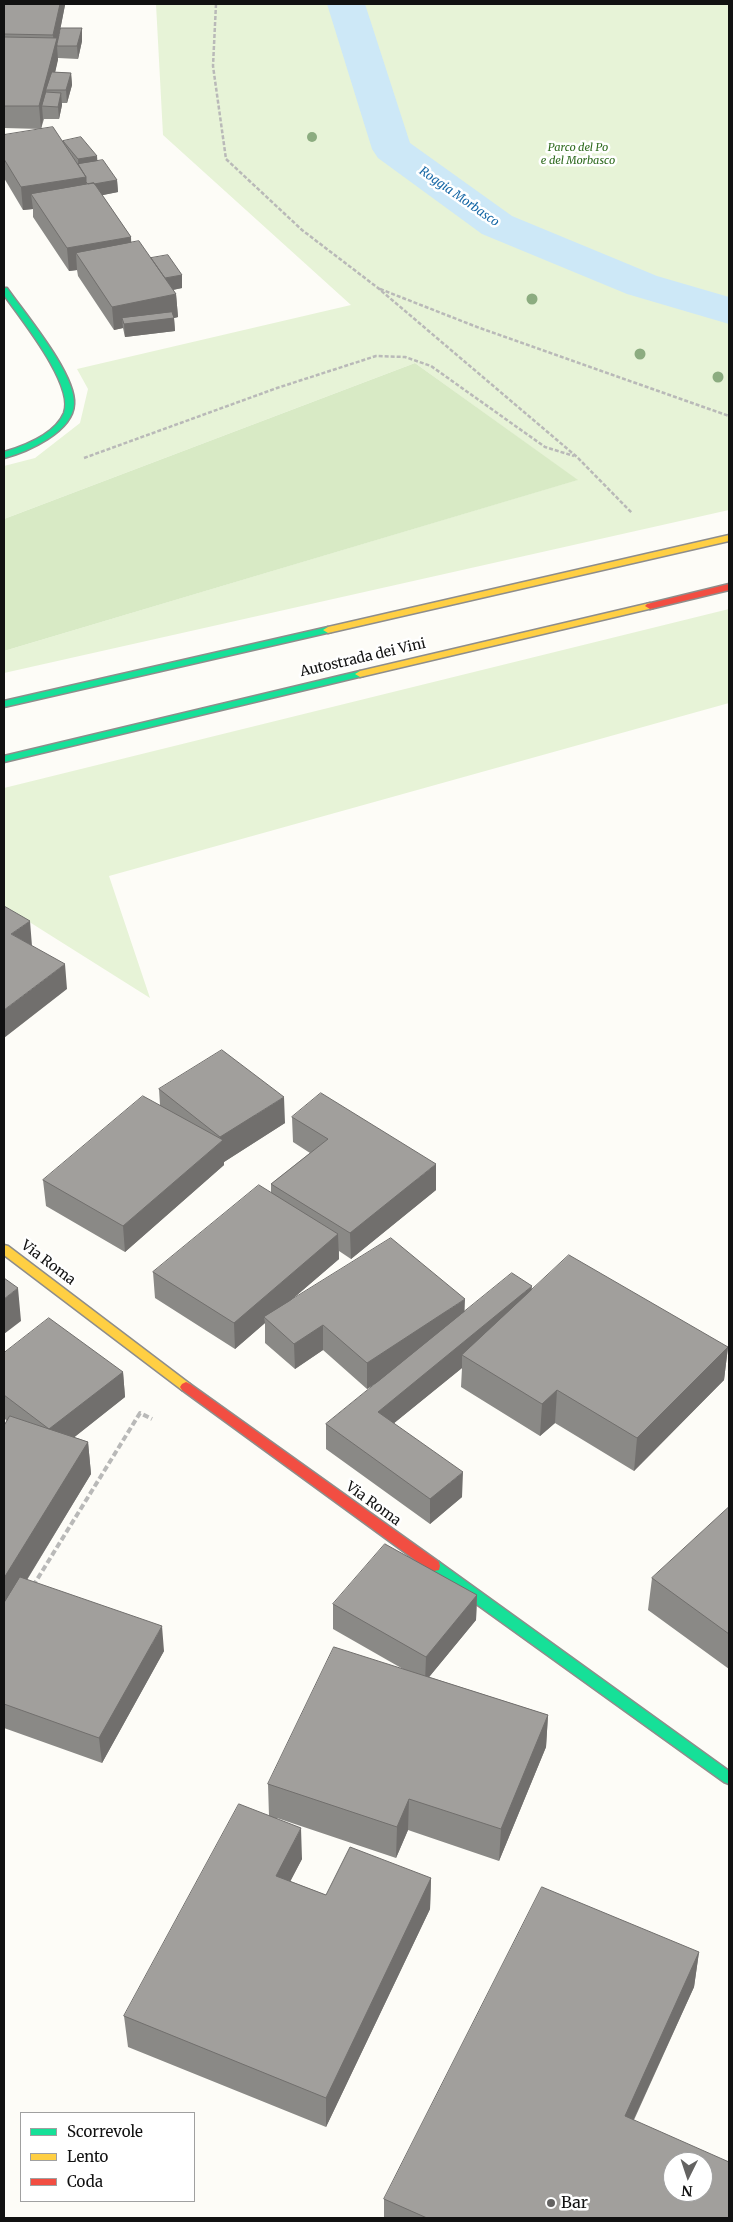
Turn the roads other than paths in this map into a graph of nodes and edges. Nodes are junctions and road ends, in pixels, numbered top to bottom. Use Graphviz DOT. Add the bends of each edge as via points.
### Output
graph roads {
  1 [pos="4,290"];
  2 [pos="4,455"];
  3 [pos="729,538"];
  4 [pos="729,587"];
  5 [pos="4,704"];
  6 [pos="4,759"];
  7 [pos="4,1249"];
  8 [pos="729,1778"];
  1 -- 2 [label="main road" via="64,382 70,404 63,421 42,438"];
  3 -- 5 [label="main road"];
  4 -- 6 [label="main road, Autostrada dei Vini"];
  7 -- 8 [label="main road, Via Roma" via="207,1403"];
}
